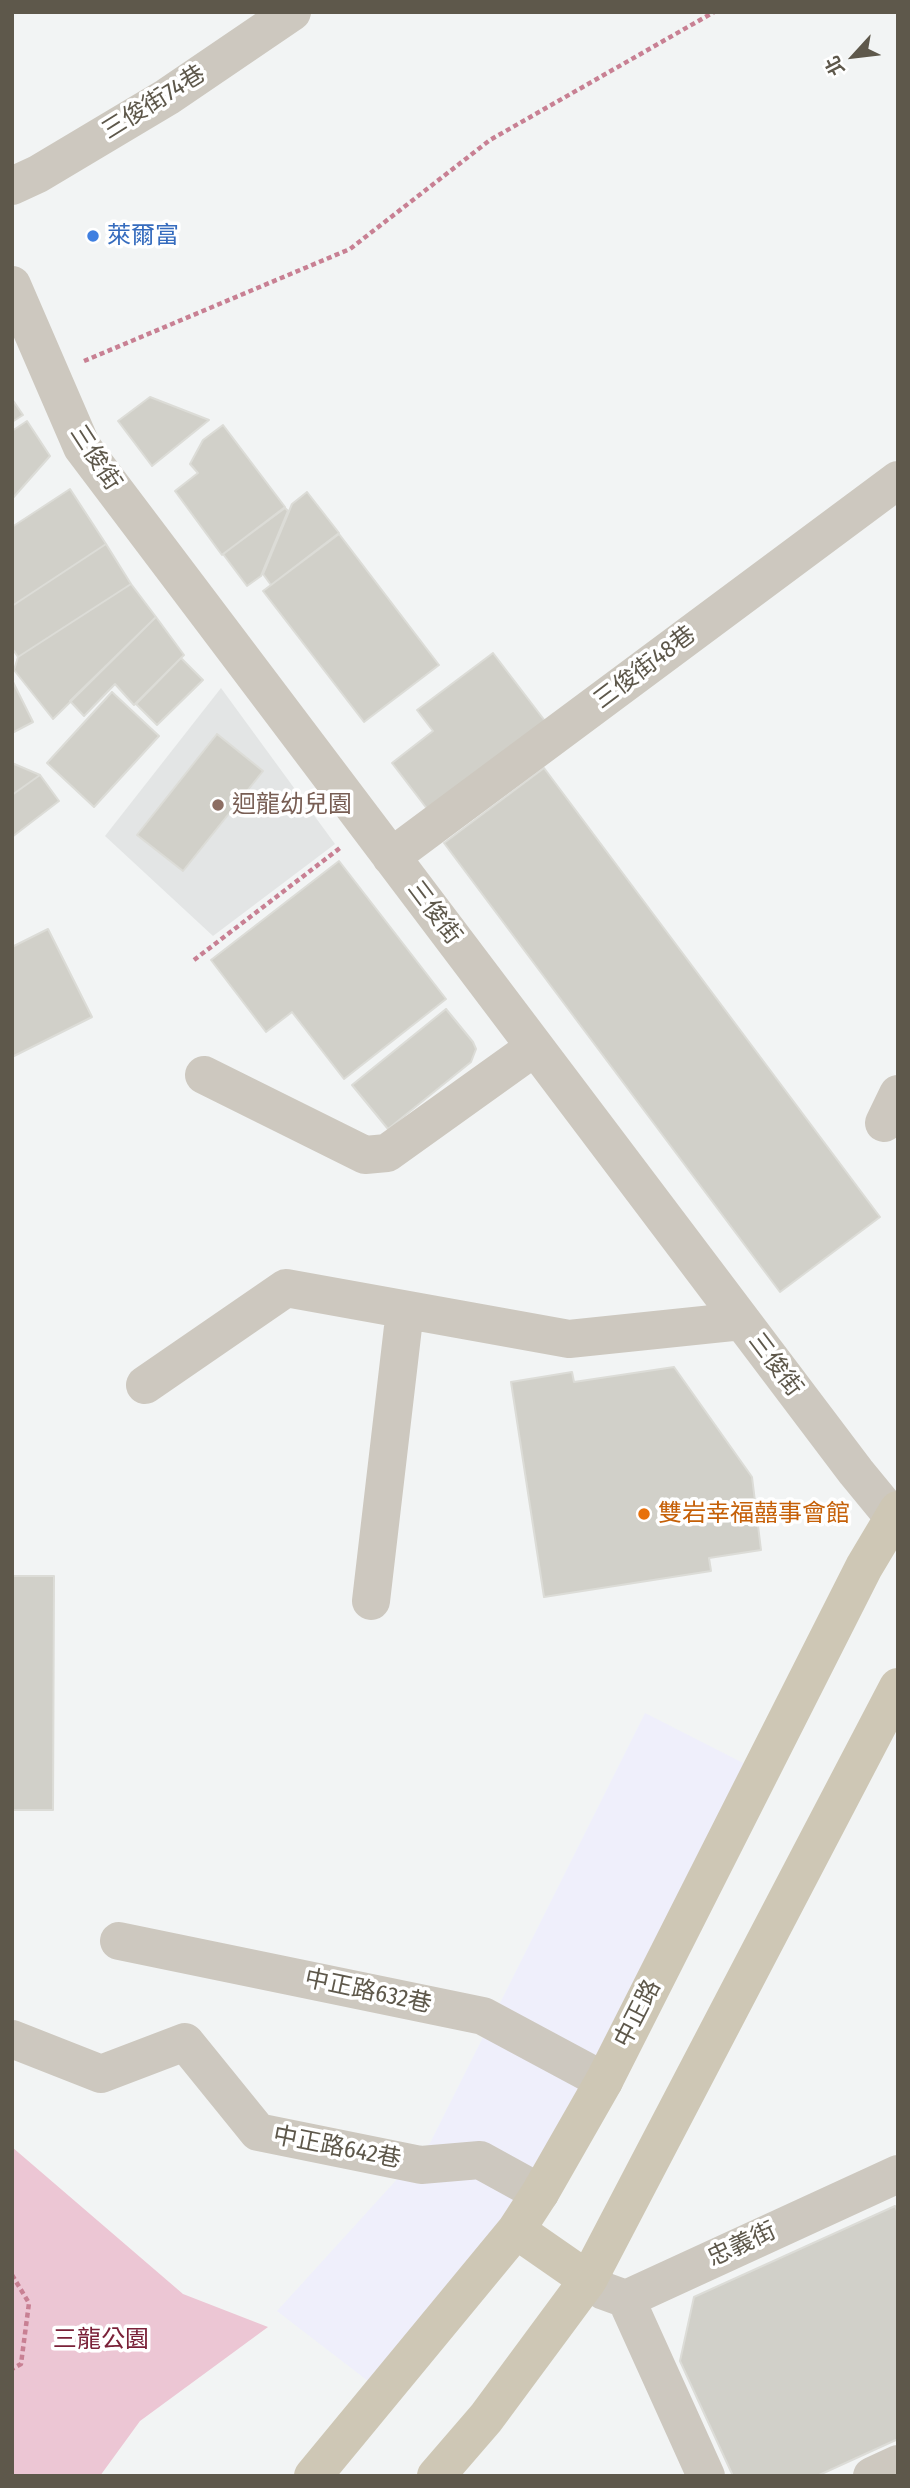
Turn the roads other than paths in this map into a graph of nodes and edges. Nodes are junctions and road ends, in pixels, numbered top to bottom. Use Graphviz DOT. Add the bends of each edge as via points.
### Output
graph roads {
  1 [pos="292,12"];
  2 [pos="12,186"];
  3 [pos="12,285"];
  4 [pos="898,480"];
  5 [pos="391,857"];
  6 [pos="535,1047"];
  7 [pos="204,1075"];
  8 [pos="405,1310"];
  9 [pos="742,1321"];
  10 [pos="145,1385"];
  11 [pos="896,1516"];
  12 [pos="372,1601"];
  13 [pos="898,1687"];
  14 [pos="119,1941"];
  15 [pos="12,2039"];
  16 [pos="604,2081"];
  17 [pos="898,2174"];
  18 [pos="540,2193"];
  19 [pos="516,2230"];
  20 [pos="588,2280"];
  21 [pos="626,2299"];
  22 [pos="898,2464"];
  23 [pos="313,2476"];
  24 [pos="436,2476"];
  25 [pos="706,2476"];
  26 [pos="872,2476"];
  1 -- 2 [label="street, 三俊街74巷" via="167,97"];
  3 -- 5 [label="street, 三俊街" via="82,447"];
  4 -- 5 [label="street, 三俊街48巷"];
  5 -- 6 [label="street, 三俊街"];
  6 -- 7 [label="street" via="387,1153 365,1155"];
  6 -- 9 [label="street, 三俊街"];
  8 -- 9 [label="street" via="569,1339"];
  8 -- 10 [label="street" via="286,1289"];
  8 -- 12 [label="street"];
  9 -- 11 [label="street, 三俊街"];
  11 -- 16 [label="main road, 中正路" via="864,1567"];
  13 -- 20 [label="main road"];
  14 -- 16 [label="street, 中正路632巷" via="483,2016"];
  15 -- 18 [label="street, 中正路642巷" via="101,2074 185,2042 258,2133 421,2165 480,2160"];
  16 -- 18 [label="main road, 中正路"];
  17 -- 21 [label="street, 忠義街"];
  18 -- 19 [label="main road, 中正路"];
  19 -- 20 [label="main road"];
  19 -- 23 [label="main road, 中正路"];
  20 -- 21 [label="street"];
  20 -- 24 [label="main road" via="486,2418"];
  21 -- 25 [label="street"];
  22 -- 26 [label="street"];
}
